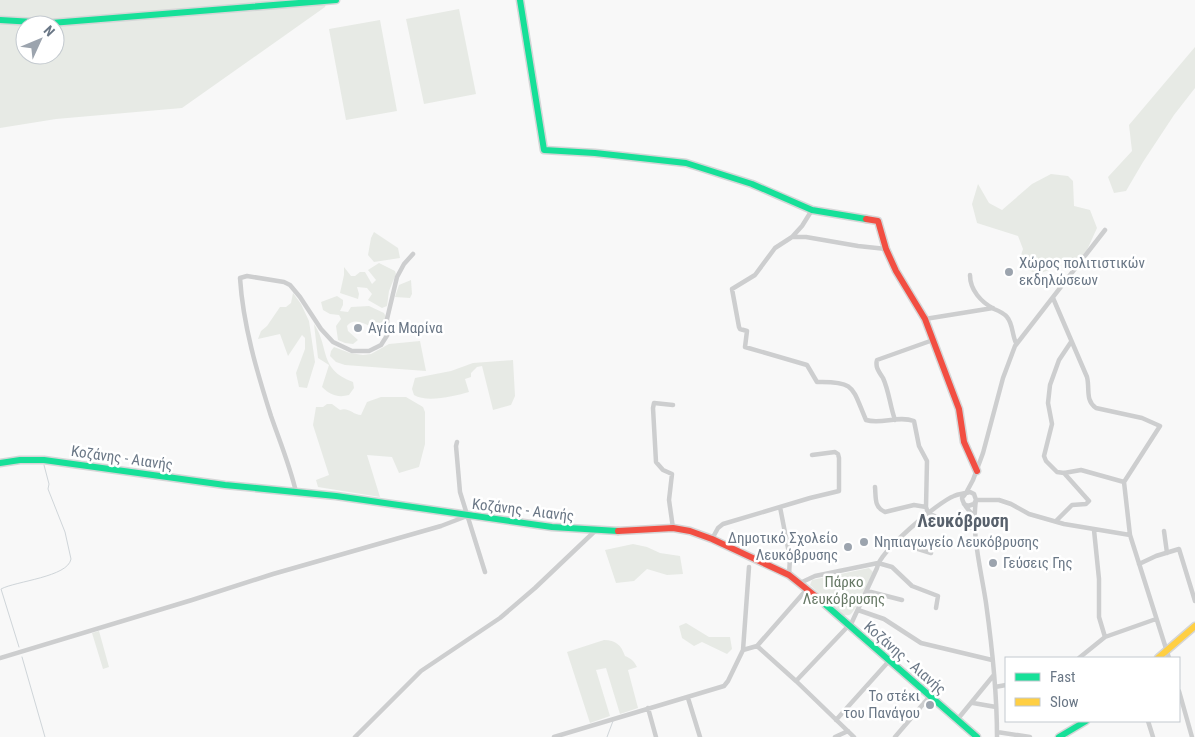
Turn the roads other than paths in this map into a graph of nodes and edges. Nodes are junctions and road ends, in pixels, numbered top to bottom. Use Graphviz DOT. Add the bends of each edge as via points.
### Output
graph roads {
  1 [pos="336,0"];
  2 [pos="520,0"];
  3 [pos="0,20"];
  4 [pos="812,210"];
  5 [pos="1105,230"];
  6 [pos="792,237"];
  7 [pos="886,249"];
  8 [pos="413,254"];
  9 [pos="970,275"];
  10 [pos="1052,298"];
  11 [pos="993,308"];
  12 [pos="925,319"];
  13 [pos="933,340"];
  14 [pos="1070,342"];
  15 [pos="1016,343"];
  16 [pos="673,405"];
  17 [pos="896,420"];
  18 [pos="457,442"];
  19 [pos="812,455"];
  20 [pos="0,462"];
  21 [pos="977,471"];
  22 [pos="1064,473"];
  23 [pos="973,480"];
  24 [pos="1124,482"];
  25 [pos="875,487"];
  26 [pos="296,492"];
  27 [pos="966,493"];
  28 [pos="958,495"];
  29 [pos="976,498"];
  30 [pos="964,504"];
  31 [pos="780,507"];
  32 [pos="926,507"];
  33 [pos="928,513"];
  34 [pos="467,516"];
  35 [pos="974,516"];
  36 [pos="1056,521"];
  37 [pos="673,528"];
  38 [pos="974,528"];
  39 [pos="1094,530"];
  40 [pos="595,531"];
  41 [pos="1164,531"];
  42 [pos="1130,535"];
  43 [pos="712,539"];
  44 [pos="896,542"];
  45 [pos="931,553"];
  46 [pos="1167,553"];
  47 [pos="878,562"];
  48 [pos="1139,564"];
  49 [pos="749,568"];
  50 [pos="485,572"];
  51 [pos="789,575"];
  52 [pos="800,583"];
  53 [pos="807,589"];
  54 [pos="867,591"];
  55 [pos="902,600"];
  56 [pos="1195,601"];
  57 [pos="936,608"];
  58 [pos="858,610"];
  59 [pos="1156,619"];
  60 [pos="848,626"];
  61 [pos="1195,626"];
  62 [pos="1105,636"];
  63 [pos="757,646"];
  64 [pos="743,650"];
  65 [pos="1167,650"];
  66 [pos="1080,657"];
  67 [pos="1159,657"];
  68 [pos="1169,657"];
  69 [pos="0,658"];
  70 [pos="992,660"];
  71 [pos="889,661"];
  72 [pos="993,676"];
  73 [pos="796,681"];
  74 [pos="1005,685"];
  75 [pos="994,687"];
  76 [pos="1180,695"];
  77 [pos="930,696"];
  78 [pos="688,698"];
  79 [pos="973,702"];
  80 [pos="996,707"];
  81 [pos="648,708"];
  82 [pos="836,720"];
  83 [pos="957,720"];
  84 [pos="1085,722"];
  85 [pos="1148,722"];
  86 [pos="966,729"];
  87 [pos="848,731"];
  88 [pos="997,735"];
  89 [pos="1068,735"];
  90 [pos="355,737"];
  91 [pos="554,737"];
  92 [pos="656,737"];
  93 [pos="700,737"];
  94 [pos="835,737"];
  95 [pos="854,737"];
  96 [pos="895,737"];
  97 [pos="966,737"];
  98 [pos="977,737"];
  99 [pos="1030,737"];
  100 [pos="1059,737"];
  101 [pos="1153,737"];
  102 [pos="1192,737"];
  1 -- 3 [label="main road" via="51,22"];
  2 -- 4 [label="main road" via="544,150 686,163 752,184"];
  4 -- 6 [label="street"];
  4 -- 7 [label="main road" via="878,221"];
  5 -- 10 [label="street"];
  6 -- 7 [label="street"];
  6 -- 17 [label="street" via="775,248 755,276 732,289 739,327 747,331 745,347 807,365 817,382 842,383 852,388 866,420"];
  7 -- 12 [label="main road"];
  8 -- 26 [label="street" via="397,277 387,319 388,334 381,345 370,351 352,351 333,342 290,285 247,276 240,278 242,307 250,339"];
  9 -- 11 [label="street" via="975,292"];
  10 -- 14 [label="street"];
  10 -- 15 [label="street"];
  11 -- 12 [label="street"];
  11 -- 15 [label="street" via="1009,318"];
  12 -- 13 [label="main road"];
  13 -- 17 [label="street" via="877,360 876,366 887,388"];
  13 -- 21 [label="main road" via="959,409 964,442"];
  14 -- 22 [label="street" via="1050,384 1048,403 1052,424 1044,456 1057,472"];
  14 -- 24 [label="street" via="1088,377 1088,400 1093,406 1142,418 1160,426"];
  15 -- 21 [label="street"];
  16 -- 37 [label="street" via="654,403 653,408 656,462 672,474 669,500"];
  17 -- 32 [label="street" via="914,421 919,446 927,461"];
  18 -- 34 [label="street" via="457,475"];
  19 -- 31 [label="street" via="838,454 839,491"];
  20 -- 26 [label="main road, Κοζάνης - Αιανής" via="44,460"];
  21 -- 23 [label="street"];
  22 -- 24 [label="street" via="1081,470"];
  22 -- 36 [label="street" via="1089,501 1072,505"];
  23 -- 27 [label="street"];
  23 -- 29 [label="street"];
  24 -- 42 [label="street"];
  25 -- 32 [label="street" via="876,504 885,512 914,505"];
  26 -- 34 [label="main road, Κοζάνης - Αιανής"];
  27 -- 28 [label="street"];
  27 -- 29 [label="street" via="972,493"];
  27 -- 30 [label="street"];
  28 -- 30 [label="street"];
  28 -- 33 [label="street"];
  29 -- 30 [label="street" via="970,506"];
  29 -- 35 [label="street"];
  29 -- 36 [label="street" via="999,500 1029,514"];
  30 -- 35 [label="street"];
  31 -- 43 [label="street" via="723,524"];
  31 -- 51 [label="street" via="790,558"];
  32 -- 33 [label="street"];
  33 -- 38 [label="street" via="961,527"];
  33 -- 44 [label="street"];
  34 -- 40 [label="main road, Κοζάνης - Αιανής"];
  34 -- 50 [label="street"];
  34 -- 69 [label="street"];
  35 -- 38 [label="street"];
  36 -- 39 [label="street"];
  37 -- 40 [label="main road, Κοζάνης - Αιανής"];
  37 -- 43 [label="main road, Κοζάνης - Αιανής"];
  38 -- 70 [label="street"];
  39 -- 42 [label="street"];
  39 -- 62 [label="street" via="1100,579 1099,617"];
  40 -- 90 [label="street" via="500,618 421,671"];
  41 -- 46 [label="street"];
  42 -- 48 [label="street"];
  43 -- 51 [label="main road, Κοζάνης - Αιανής"];
  44 -- 45 [label="street"];
  44 -- 47 [label="street"];
  46 -- 48 [label="street"];
  46 -- 56 [label="street" via="1179,549"];
  47 -- 52 [label="street" via="815,576"];
  47 -- 54 [label="street"];
  47 -- 57 [label="street" via="892,567 912,586 938,596"];
  48 -- 59 [label="street"];
  49 -- 64 [label="street"];
  51 -- 52 [label="main road, Κοζάνης - Αιανής"];
  52 -- 53 [label="main road, Κοζάνης - Αιανής"];
  53 -- 60 [label="main road, Κοζάνης - Αιανής"];
  53 -- 63 [label="street"];
  54 -- 55 [label="street"];
  54 -- 58 [label="street"];
  58 -- 60 [label="street"];
  58 -- 70 [label="street" via="884,619 921,643"];
  59 -- 62 [label="street"];
  59 -- 65 [label="street"];
  60 -- 71 [label="main road, Κοζάνης - Αιανής"];
  60 -- 73 [label="street"];
  61 -- 65 [label="main road"];
  62 -- 66 [label="street"];
  63 -- 64 [label="street"];
  63 -- 73 [label="street"];
  64 -- 78 [label="street" via="724,686"];
  65 -- 67 [label="main road"];
  65 -- 68 [label="street"];
  70 -- 72 [label="street"];
  71 -- 77 [label="main road, Κοζάνης - Αιανής"];
  71 -- 82 [label="street"];
  72 -- 75 [label="street"];
  72 -- 79 [label="street"];
  73 -- 82 [label="street"];
  74 -- 75 [label="street"];
  75 -- 80 [label="street"];
  76 -- 102 [label="street"];
  77 -- 83 [label="main road, Κοζάνης - Αιανής"];
  77 -- 96 [label="street"];
  78 -- 81 [label="street"];
  78 -- 93 [label="street"];
  79 -- 80 [label="street"];
  79 -- 83 [label="street"];
  80 -- 88 [label="street"];
  81 -- 91 [label="street"];
  81 -- 92 [label="street"];
  82 -- 87 [label="street"];
  83 -- 86 [label="main road, Κοζάνης - Αιανής"];
  84 -- 89 [label="main road"];
  85 -- 101 [label="street"];
  86 -- 97 [label="main road"];
  86 -- 98 [label="main road, Κοζάνης - Αιανής"];
  87 -- 94 [label="street"];
  87 -- 95 [label="street"];
  88 -- 99 [label="street"];
  89 -- 100 [label="main road"];
}
